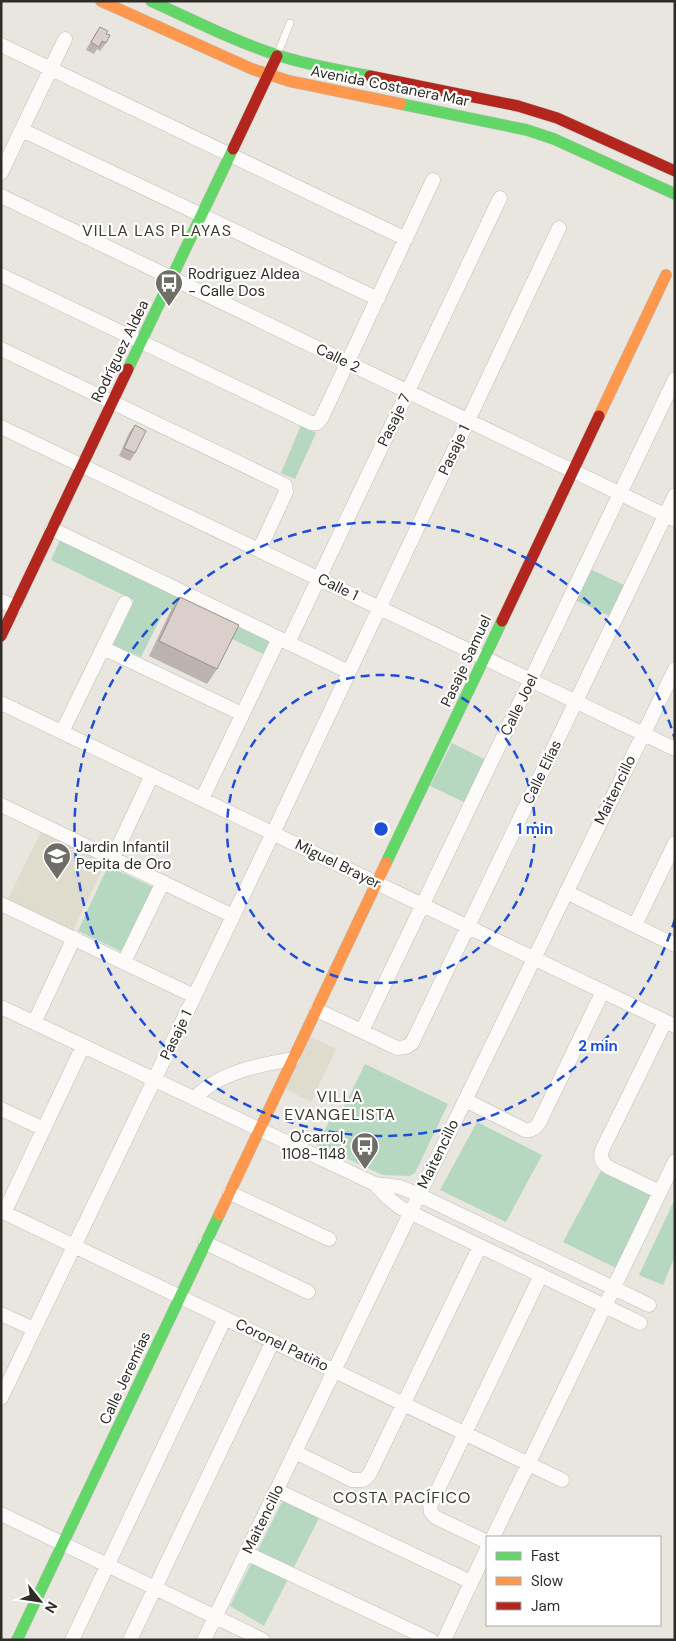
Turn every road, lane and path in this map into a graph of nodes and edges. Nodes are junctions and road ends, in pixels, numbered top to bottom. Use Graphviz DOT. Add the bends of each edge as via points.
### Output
graph roads {
  1 [pos="101,1"];
  2 [pos="151,1"];
  3 [pos="290,23"];
  4 [pos="65,39"];
  5 [pos="1,45"];
  6 [pos="278,56"];
  7 [pos="51,69"];
  8 [pos="269,75"];
  9 [pos="22,130"];
  10 [pos="230,155"];
  11 [pos="675,171"];
  12 [pos="1,173"];
  13 [pos="433,180"];
  14 [pos="675,194"];
  15 [pos="1,196"];
  16 [pos="500,198"];
  17 [pos="202,215"];
  18 [pos="559,228"];
  19 [pos="406,239"];
  20 [pos="1,275"];
  21 [pos="666,275"];
  22 [pos="172,278"];
  23 [pos="378,299"];
  24 [pos="141,342"];
  25 [pos="1,349"];
  26 [pos="348,362"];
  27 [pos="675,378"];
  28 [pos="408,392"];
  29 [pos="112,402"];
  30 [pos="468,421"];
  31 [pos="1,426"];
  32 [pos="82,465"];
  33 [pos="573,471"];
  34 [pos="620,494"];
  35 [pos="675,495"];
  36 [pos="670,518"];
  37 [pos="52,529"];
  38 [pos="259,550"];
  39 [pos="319,578"];
  40 [pos="1,600"];
  41 [pos="125,603"];
  42 [pos="15,607"];
  43 [pos="379,607"];
  44 [pos="1,636"];
  45 [pos="283,640"];
  46 [pos="103,648"];
  47 [pos="484,657"];
  48 [pos="675,669"];
  49 [pos="349,672"];
  50 [pos="531,680"];
  51 [pos="576,701"];
  52 [pos="1,703"];
  53 [pos="242,714"];
  54 [pos="62,732"];
  55 [pos="643,733"];
  56 [pos="675,748"];
  57 [pos="152,775"];
  58 [pos="202,799"];
  59 [pos="1,804"];
  60 [pos="273,833"];
  61 [pos="675,843"];
  62 [pos="113,858"];
  63 [pos="163,882"];
  64 [pos="377,883"];
  65 [pos="566,892"];
  66 [pos="1,904"];
  67 [pos="423,905"];
  68 [pos="233,916"];
  69 [pos="635,925"];
  70 [pos="468,926"];
  71 [pos="74,938"];
  72 [pos="675,945"];
  73 [pos="534,958"];
  74 [pos="124,962"];
  75 [pos="603,991"];
  76 [pos="194,996"];
  77 [pos="1,1007"];
  78 [pos="317,1010"];
  79 [pos="34,1023"];
  80 [pos="670,1024"];
  81 [pos="362,1031"];
  82 [pos="84,1046"];
  83 [pos="293,1059"];
  84 [pos="154,1080"];
  85 [pos="194,1098"];
  86 [pos="465,1100"];
  87 [pos="1,1109"];
  88 [pos="44,1129"];
  89 [pos="260,1130"];
  90 [pos="675,1161"];
  91 [pos="375,1184"];
  92 [pos="660,1192"];
  93 [pos="230,1193"];
  94 [pos="419,1195"];
  95 [pos="3,1212"];
  96 [pos="410,1212"];
  97 [pos="330,1239"];
  98 [pos="206,1242"];
  99 [pos="74,1246"];
  100 [pos="480,1246"];
  101 [pos="541,1275"];
  102 [pos="614,1288"];
  103 [pos="308,1292"];
  104 [pos="180,1297"];
  105 [pos="649,1305"];
  106 [pos="605,1306"];
  107 [pos="1,1314"];
  108 [pos="225,1318"];
  109 [pos="640,1323"];
  110 [pos="34,1329"];
  111 [pos="273,1342"];
  112 [pos="334,1370"];
  113 [pos="1,1398"];
  114 [pos="404,1404"];
  115 [pos="466,1434"];
  116 [pos="295,1452"];
  117 [pos="528,1464"];
  118 [pos="562,1480"];
  119 [pos="276,1490"];
  120 [pos="1,1514"];
  121 [pos="493,1536"];
  122 [pos="486,1542"];
  123 [pos="63,1543"];
  124 [pos="486,1551"];
  125 [pos="246,1553"];
  126 [pos="108,1565"];
  127 [pos="471,1582"];
  128 [pos="155,1588"];
  129 [pos="215,1617"];
  130 [pos="17,1640"];
  131 [pos="72,1640"];
  132 [pos="130,1640"];
  133 [pos="204,1640"];
  134 [pos="264,1640"];
  135 [pos="430,1640"];
  136 [pos="444,1640"];
  1 -- 8 [label="street, Avenida Costanera Mar"];
  2 -- 6 [label="street, Avenida Costanera Mar"];
  3 -- 6 [label="lane, Rodríguez Aldea"];
  4 -- 7 [label="street"];
  5 -- 7 [label="street"];
  6 -- 8 [label="street, Rodríguez Aldea"];
  6 -- 11 [label="street, Avenida Costanera Mar" via="531,109"];
  7 -- 9 [label="street"];
  7 -- 10 [label="street"];
  8 -- 10 [label="street, Rodríguez Aldea"];
  8 -- 14 [label="street, Avenida Costanera Mar" via="527,130"];
  9 -- 12 [label="street"];
  9 -- 17 [label="street"];
  10 -- 17 [label="street, Rodríguez Aldea"];
  10 -- 19 [label="street"];
  13 -- 19 [label="street"];
  15 -- 22 [label="street, Calle 2"];
  16 -- 28 [label="street, Pasaje 7"];
  17 -- 22 [label="street, Rodríguez Aldea"];
  17 -- 23 [label="street"];
  18 -- 30 [label="street, Pasaje 1"];
  19 -- 23 [label="street"];
  20 -- 24 [label="street"];
  21 -- 33 [label="street, Pasaje Samuel"];
  22 -- 24 [label="street, Rodríguez Aldea"];
  22 -- 26 [label="street, Calle 2"];
  23 -- 26 [label="street"];
  24 -- 26 [label="street" via="311,423 321,419"];
  24 -- 29 [label="street, Rodríguez Aldea"];
  25 -- 29 [label="street"];
  26 -- 28 [label="street, Calle 2"];
  27 -- 34 [label="street, Calle Joel"];
  28 -- 30 [label="street, Calle 2"];
  28 -- 39 [label="street, Pasaje 7"];
  29 -- 32 [label="street, Rodríguez Aldea"];
  29 -- 38 [label="street" via="286,487"];
  30 -- 33 [label="street, Calle 2"];
  30 -- 43 [label="street, Pasaje 1"];
  31 -- 32 [label="street, Calle 1"];
  32 -- 37 [label="street, Rodríguez Aldea"];
  32 -- 38 [label="street, Calle 1"];
  33 -- 34 [label="street, Calle 2"];
  33 -- 47 [label="street, Pasaje Samuel"];
  34 -- 36 [label="street, Calle 2"];
  34 -- 50 [label="street, Calle Joel"];
  35 -- 36 [label="street, Calle Elías"];
  36 -- 51 [label="street, Calle Elías"];
  37 -- 42 [label="street, Rodríguez Aldea"];
  37 -- 45 [label="street"];
  38 -- 39 [label="street, Calle 1"];
  39 -- 43 [label="street, Calle 1"];
  39 -- 45 [label="street, Pasaje 7"];
  40 -- 42 [label="street"];
  41 -- 46 [label="street"];
  42 -- 44 [label="street, Rodríguez Aldea"];
  43 -- 47 [label="street, Calle 1"];
  43 -- 49 [label="street, Pasaje 1"];
  45 -- 49 [label="street"];
  45 -- 53 [label="street, Pasaje 7"];
  46 -- 53 [label="street"];
  46 -- 54 [label="street"];
  47 -- 50 [label="street, Calle 1"];
  47 -- 64 [label="street, Pasaje Samuel"];
  48 -- 55 [label="street, Maitencillo"];
  49 -- 60 [label="street, Pasaje 1"];
  50 -- 51 [label="street, Calle 1"];
  50 -- 67 [label="street, Calle Joel"];
  51 -- 55 [label="street, Calle 1"];
  51 -- 70 [label="street, Calle Elías"];
  52 -- 54 [label="street, Miguel Brayer"];
  53 -- 58 [label="street, Pasaje 7"];
  54 -- 57 [label="street, Miguel Brayer"];
  55 -- 56 [label="street, Calle 1"];
  55 -- 65 [label="street, Maitencillo"];
  57 -- 58 [label="street, Miguel Brayer"];
  57 -- 62 [label="street"];
  58 -- 60 [label="street, Miguel Brayer"];
  59 -- 62 [label="street"];
  60 -- 64 [label="street, Miguel Brayer"];
  60 -- 68 [label="street, Pasaje 1"];
  61 -- 69 [label="street"];
  62 -- 63 [label="street"];
  63 -- 68 [label="street"];
  63 -- 74 [label="street"];
  64 -- 67 [label="street, Miguel Brayer"];
  64 -- 78 [label="street, Pasaje Samuel"];
  65 -- 69 [label="street"];
  65 -- 73 [label="street, Maitencillo"];
  66 -- 71 [label="street"];
  67 -- 70 [label="street, Miguel Brayer"];
  67 -- 81 [label="street, Calle Joel"];
  68 -- 76 [label="street, Pasaje 1"];
  69 -- 72 [label="street"];
  70 -- 73 [label="street, Miguel Brayer"];
  70 -- 81 [label="street, Calle Elías" via="415,1039 406,1047 397,1048"];
  71 -- 74 [label="street"];
  71 -- 79 [label="street"];
  73 -- 75 [label="street, Miguel Brayer"];
  73 -- 86 [label="street, Maitencillo"];
  74 -- 76 [label="street"];
  75 -- 80 [label="street, Miguel Brayer"];
  75 -- 86 [label="street" via="539,1123 532,1129 522,1128"];
  76 -- 84 [label="street, Pasaje 1"];
  77 -- 79 [label="street"];
  78 -- 81 [label="street"];
  78 -- 83 [label="street, Pasaje Samuel"];
  79 -- 82 [label="street"];
  80 -- 92 [label="street" via="602,1150 601,1159 608,1167"];
  82 -- 84 [label="street"];
  82 -- 88 [label="street"];
  83 -- 85 [label="street" via="218,1079"];
  83 -- 89 [label="street, Pasaje Samuel"];
  84 -- 85 [label="street"];
  84 -- 99 [label="street, Pasaje 1"];
  85 -- 89 [label="street"];
  86 -- 94 [label="street, Maitencillo"];
  87 -- 88 [label="street"];
  88 -- 95 [label="street"];
  89 -- 91 [label="street"];
  89 -- 93 [label="street, Calle Jeremías"];
  90 -- 92 [label="street"];
  91 -- 94 [label="street"];
  91 -- 96 [label="street" via="392,1202"];
  92 -- 102 [label="street"];
  93 -- 97 [label="street"];
  93 -- 98 [label="street, Calle Jeremías"];
  94 -- 96 [label="street, Maitencillo"];
  94 -- 102 [label="street"];
  95 -- 99 [label="street, Coronel Patiño"];
  96 -- 100 [label="street"];
  96 -- 112 [label="street, Maitencillo"];
  98 -- 103 [label="street"];
  98 -- 104 [label="street, Calle Jeremías"];
  99 -- 104 [label="street, Coronel Patiño"];
  99 -- 110 [label="street, Pasaje 1"];
  100 -- 101 [label="street"];
  100 -- 114 [label="street"];
  101 -- 106 [label="street"];
  101 -- 115 [label="street"];
  102 -- 105 [label="street"];
  102 -- 106 [label="street"];
  104 -- 108 [label="street, Coronel Patiño"];
  104 -- 123 [label="street, Calle Jeremías"];
  106 -- 109 [label="street"];
  106 -- 117 [label="street"];
  107 -- 110 [label="street"];
  108 -- 111 [label="street, Coronel Patiño"];
  108 -- 126 [label="street"];
  110 -- 113 [label="street, Pasaje 1"];
  111 -- 112 [label="street, Coronel Patiño"];
  111 -- 128 [label="street"];
  112 -- 114 [label="street, Coronel Patiño"];
  112 -- 116 [label="street, Maitencillo"];
  114 -- 115 [label="street, Coronel Patiño"];
  114 -- 116 [label="street" via="371,1472 363,1480 352,1480"];
  115 -- 117 [label="street, Coronel Patiño"];
  115 -- 122 [label="street" via="430,1509 435,1517"];
  116 -- 119 [label="street, Maitencillo"];
  117 -- 118 [label="street, Coronel Patiño"];
  117 -- 121 [label="street"];
  119 -- 125 [label="street, Maitencillo"];
  119 -- 127 [label="street"];
  120 -- 123 [label="street"];
  123 -- 126 [label="street"];
  123 -- 130 [label="street, Calle Jeremías"];
  124 -- 127 [label="street"];
  125 -- 129 [label="street, Maitencillo"];
  125 -- 135 [label="street"];
  126 -- 128 [label="street"];
  126 -- 131 [label="street"];
  127 -- 136 [label="street"];
  128 -- 129 [label="street"];
  128 -- 132 [label="street"];
  129 -- 133 [label="street, Maitencillo"];
  129 -- 134 [label="street"];
}
